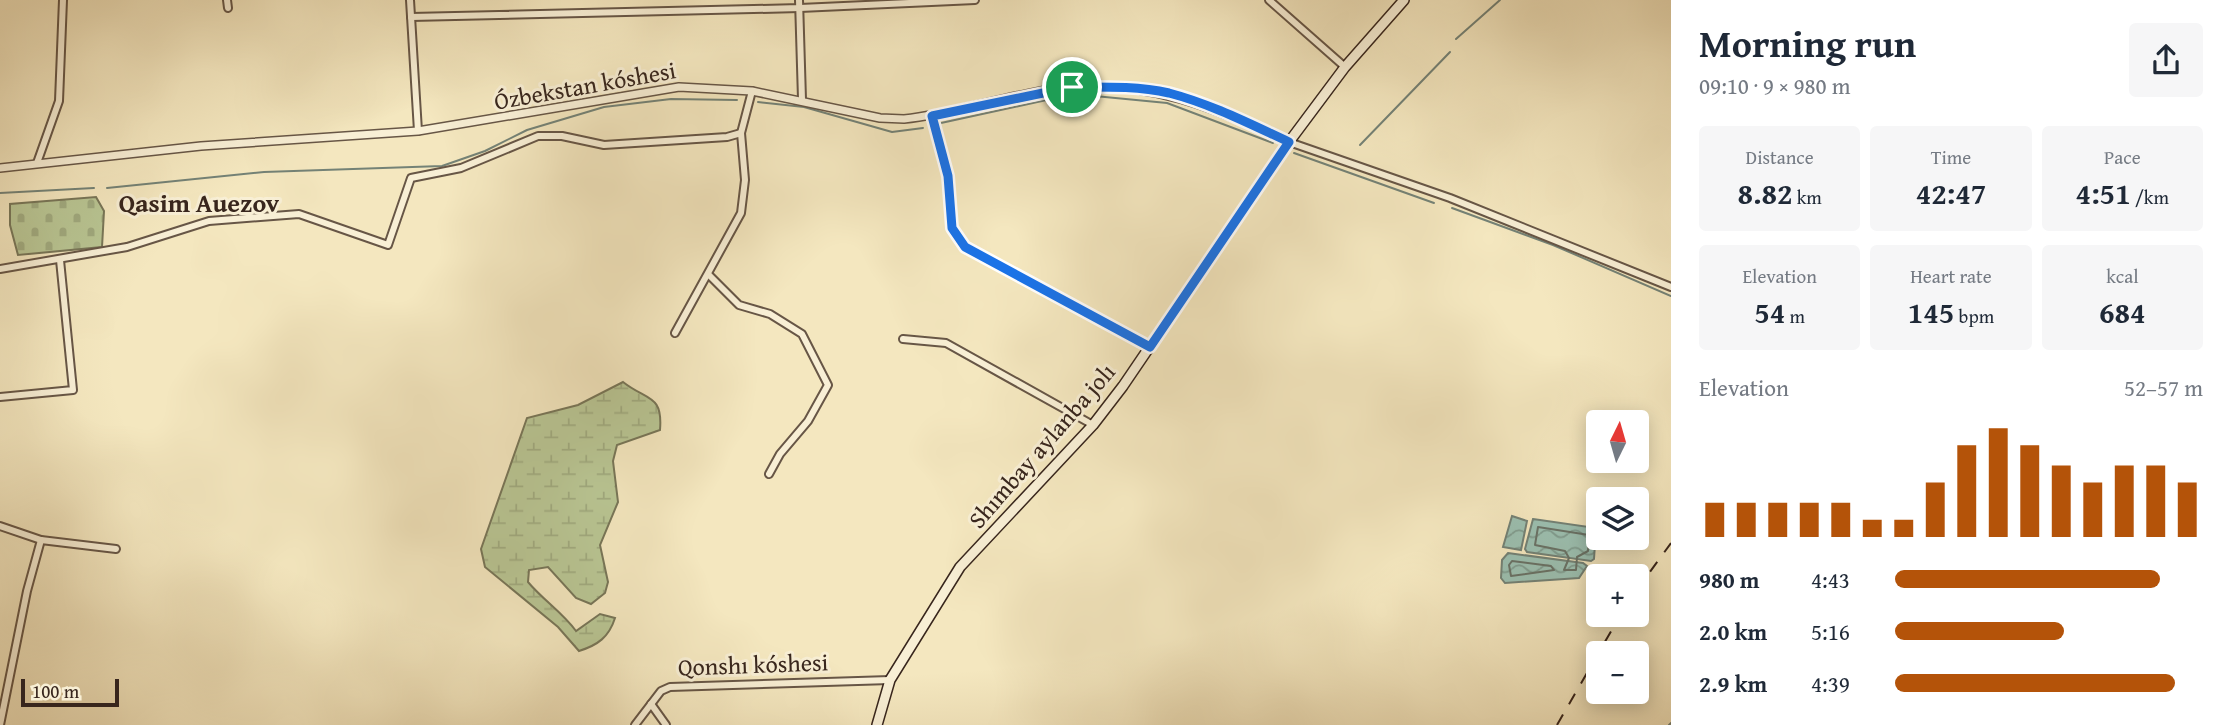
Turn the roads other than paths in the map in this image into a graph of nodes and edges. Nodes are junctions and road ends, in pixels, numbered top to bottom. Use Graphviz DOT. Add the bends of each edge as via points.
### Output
graph roads {
  1 [pos="63,0"];
  2 [pos="227,0"];
  3 [pos="410,0"];
  4 [pos="975,0"];
  5 [pos="1269,0"];
  6 [pos="1404,0"];
  7 [pos="800,4"];
  8 [pos="228,8"];
  9 [pos="411,17"];
  10 [pos="1345,67"];
  11 [pos="752,91"];
  12 [pos="802,99"];
  13 [pos="932,116"];
  14 [pos="418,131"];
  15 [pos="741,133"];
  16 [pos="1289,142"];
  17 [pos="37,163"];
  18 [pos="0,168"];
  19 [pos="60,260"];
  20 [pos="0,269"];
  21 [pos="709,275"];
  22 [pos="1671,287"];
  23 [pos="674,333"];
  24 [pos="903,339"];
  25 [pos="1150,347"];
  26 [pos="0,397"];
  27 [pos="1093,425"];
  28 [pos="769,474"];
  29 [pos="0,526"];
  30 [pos="41,540"];
  31 [pos="116,549"];
  32 [pos="890,680"];
  33 [pos="651,704"];
  34 [pos="0,725"];
  35 [pos="635,725"];
  36 [pos="666,725"];
  37 [pos="877,725"];
  1 -- 17 [label="street" via="59,101"];
  2 -- 8 [label="street"];
  3 -- 9 [label="street"];
  4 -- 7 [label="street"];
  5 -- 10 [label="street"];
  6 -- 10 [label="main road, Shımbay aylanba jolı"];
  7 -- 9 [label="street"];
  7 -- 12 [label="street"];
  9 -- 14 [label="street"];
  10 -- 16 [label="main road, Shımbay aylanba jolı"];
  11 -- 12 [label="street, Ózbekstan kóshesi"];
  11 -- 14 [label="street, Ózbekstan kóshesi" via="679,87 637,92"];
  11 -- 15 [label="street"];
  12 -- 13 [label="street, Ózbekstan kóshesi" via="880,118"];
  13 -- 16 [label="street, Ózbekstan kóshesi" via="1072,87 1116,87 1167,93 1206,105"];
  13 -- 25 [label="street" via="948,176 952,228 965,247"];
  14 -- 17 [label="street, Ózbekstan kóshesi" via="201,145"];
  15 -- 19 [label="street" via="604,145 538,136 461,168 411,178 388,245 299,214 209,221 127,247"];
  15 -- 21 [label="street" via="745,180 741,213"];
  16 -- 22 [label="street" via="1450,198"];
  16 -- 25 [label="main road, Shımbay aylanba jolı"];
  17 -- 18 [label="street, Ózbekstan kóshesi"];
  19 -- 20 [label="street"];
  19 -- 26 [label="street" via="74,390"];
  21 -- 23 [label="street"];
  21 -- 28 [label="street" via="739,305 770,314 802,334 828,385"];
  24 -- 27 [label="street" via="946,343"];
  25 -- 27 [label="main road, Shımbay aylanba jolı"];
  27 -- 32 [label="main road, Shımbay aylanba jolı" via="960,567"];
  29 -- 30 [label="street"];
  30 -- 31 [label="street"];
  30 -- 34 [label="street"];
  32 -- 33 [label="street, Qonshı kóshesi" via="693,684 661,691"];
  32 -- 37 [label="main road, Shımbay aylanba jolı"];
  33 -- 35 [label="street, Qonshı kóshesi"];
  33 -- 36 [label="street"];
}
